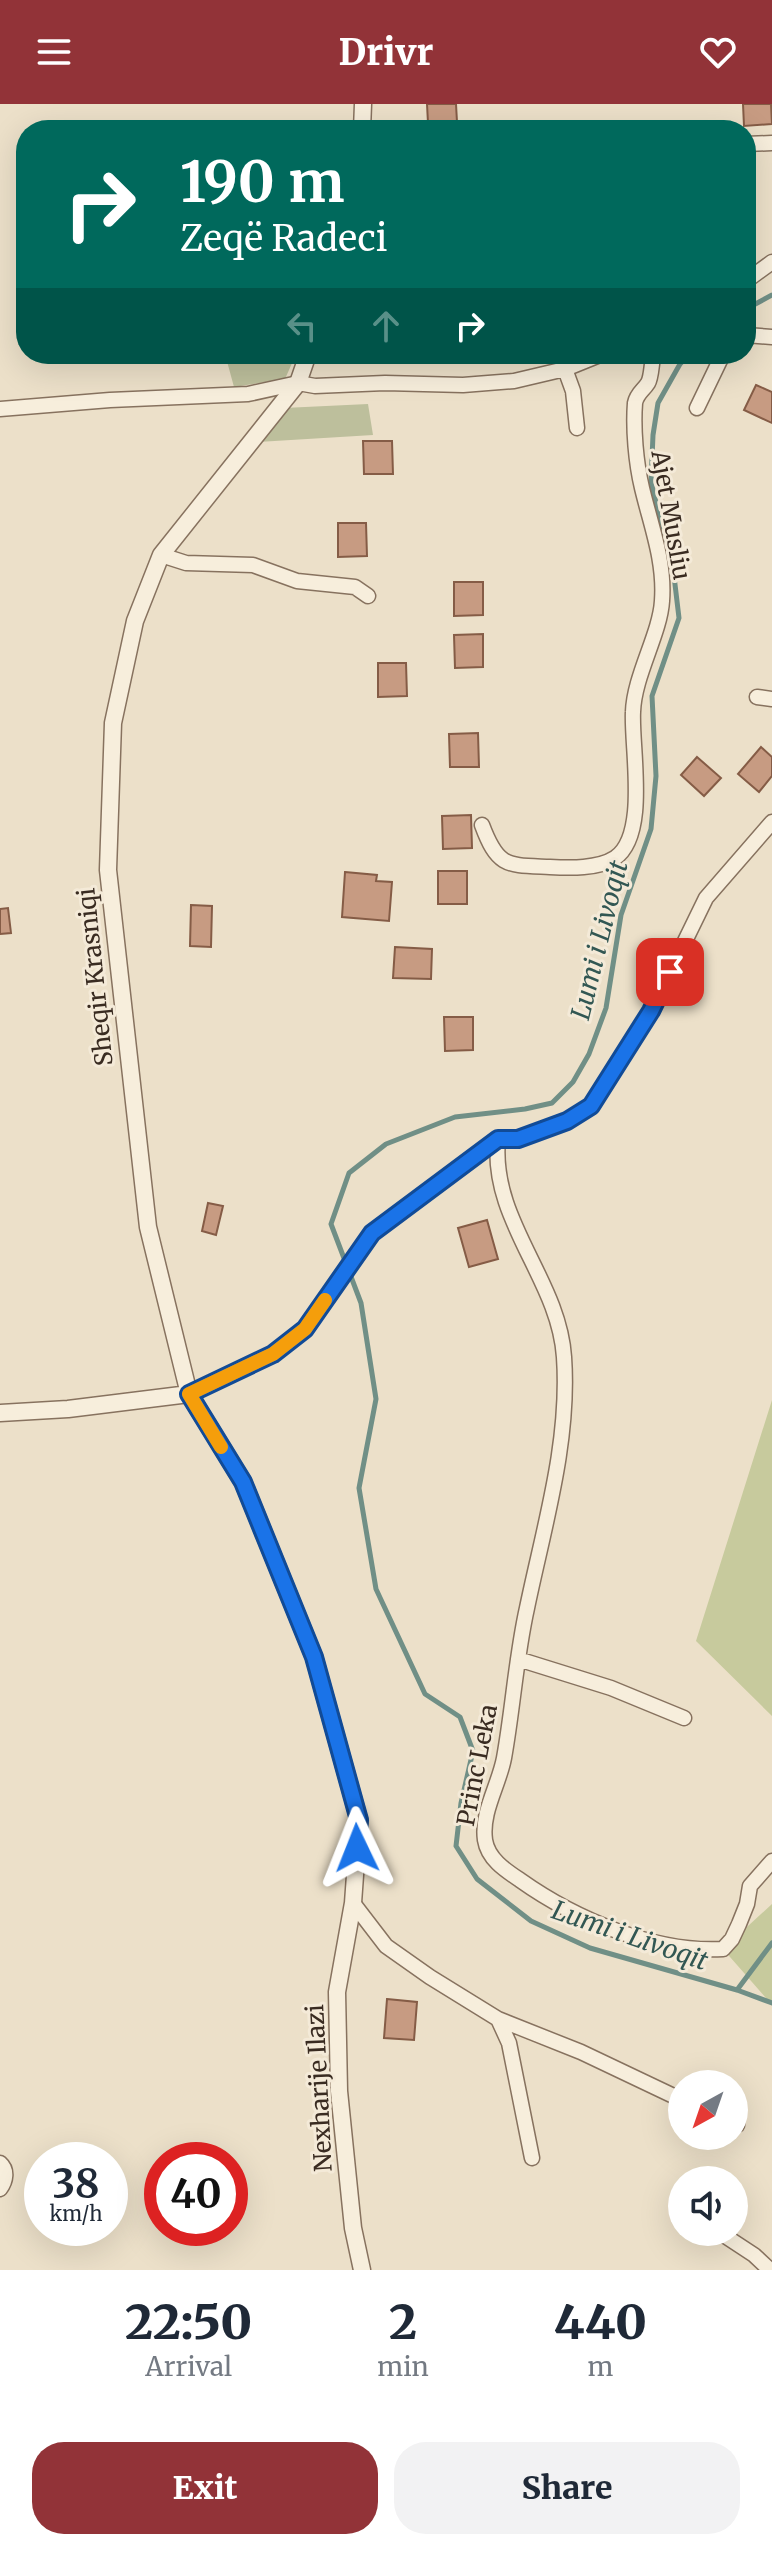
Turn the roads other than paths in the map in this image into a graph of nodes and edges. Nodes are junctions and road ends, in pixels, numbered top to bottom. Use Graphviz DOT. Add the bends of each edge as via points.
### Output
graph roads {
  1 [pos="305,364"];
  2 [pos="577,364"];
  3 [pos="652,364"];
  4 [pos="718,364"];
  5 [pos="565,369"];
  6 [pos="298,383"];
  7 [pos="697,408"];
  8 [pos="0,409"];
  9 [pos="577,428"];
  10 [pos="161,555"];
  11 [pos="368,596"];
  12 [pos="772,822"];
  13 [pos="482,825"];
  14 [pos="498,1139"];
  15 [pos="189,1394"];
  16 [pos="0,1413"];
  17 [pos="518,1659"];
  18 [pos="684,1718"];
  19 [pos="772,1861"];
  20 [pos="353,1903"];
  21 [pos="498,2019"];
  22 [pos="668,2093"];
  23 [pos="532,2158"];
  24 [pos="0,2163"];
  25 [pos="0,2189"];
  26 [pos="740,2246"];
  27 [pos="362,2270"];
  28 [pos="770,2270"];
  1 -- 6 [label="street, Sheqir Krasniqi"];
  2 -- 5 [label="street"];
  3 -- 13 [label="street, Ajet Musliu" via="649,382 635,401 641,485 663,568 662,604 633,710 632,835 618,857 598,865 557,868 499,859"];
  4 -- 7 [label="street"];
  5 -- 6 [label="street" via="463,385"];
  5 -- 9 [label="street"];
  6 -- 8 [label="street" via="248,394"];
  6 -- 10 [label="street, Sheqir Krasniqi"];
  10 -- 11 [label="street" via="186,563 253,565 297,581 355,587"];
  10 -- 15 [label="street, Sheqir Krasniqi" via="135,621 113,723 108,870 148,1227"];
  12 -- 14 [label="street" via="706,898 651,1011 591,1106 518,1139"];
  14 -- 15 [label="street" via="372,1233 305,1329 273,1354"];
  14 -- 17 [label="street, Princ Leka" via="505,1205 553,1308 564,1354 551,1505"];
  15 -- 16 [label="street"];
  15 -- 20 [label="street, Nexharije Ilazi" via="243,1482 314,1657 359,1820"];
  17 -- 18 [label="street"];
  17 -- 19 [label="street, Princ Leka" via="504,1761 486,1818 485,1842 497,1864 583,1919 708,1950 723,1949 732,1939 750,1886"];
  20 -- 21 [label="street" via="386,1946"];
  20 -- 27 [label="street, Nexharije Ilazi" via="337,1992 338,2077"];
  21 -- 22 [label="street"];
  21 -- 23 [label="street" via="509,2043"];
  24 -- 25 [label="street" via="6,2177"];
  26 -- 28 [label="street"];
}
